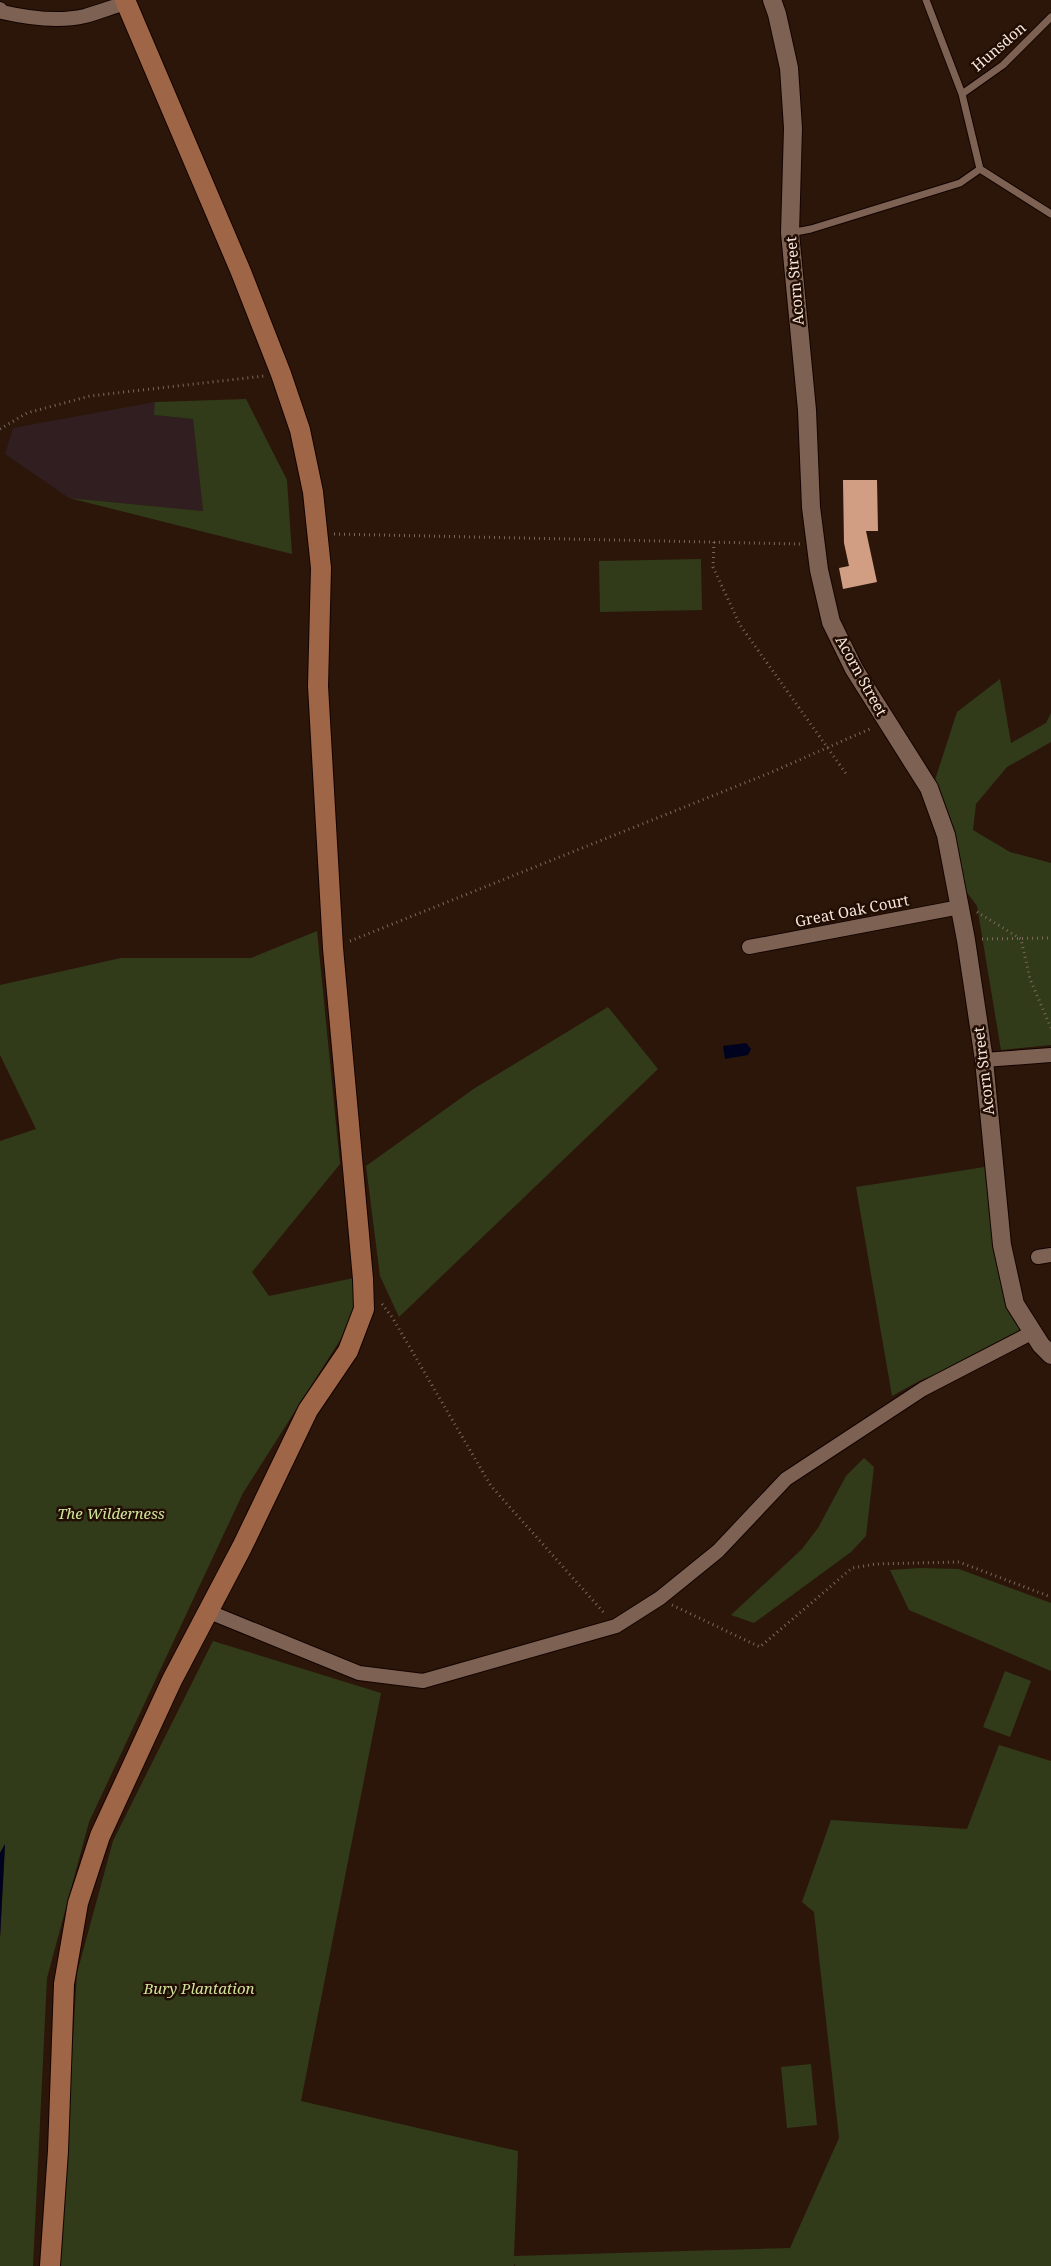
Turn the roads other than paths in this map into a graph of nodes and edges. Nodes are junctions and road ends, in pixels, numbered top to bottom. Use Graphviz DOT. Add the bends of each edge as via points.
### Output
graph roads {
  1 [pos="772,0"];
  2 [pos="926,0"];
  3 [pos="125,1"];
  4 [pos="0,9"];
  5 [pos="1051,17"];
  6 [pos="962,94"];
  7 [pos="980,169"];
  8 [pos="1051,214"];
  9 [pos="790,233"];
  10 [pos="961,910"];
  11 [pos="749,947"];
  12 [pos="1051,1055"];
  13 [pos="984,1060"];
  14 [pos="1033,1332"];
  15 [pos="1051,1354"];
  16 [pos="207,1611"];
  17 [pos="50,2266"];
  1 -- 9 [label="street, Acorn Street" via="789,68 793,128"];
  2 -- 6 [label="lane"];
  3 -- 4 [label="street" via="83,16 58,18 15,15"];
  3 -- 16 [label="main road" via="241,272 300,430 313,492 321,568 318,686 333,948 363,1279 364,1309 348,1351 308,1410 242,1547"];
  5 -- 6 [label="lane, Hunsdon" via="1003,65"];
  6 -- 7 [label="lane"];
  7 -- 8 [label="lane"];
  7 -- 9 [label="lane" via="960,184"];
  9 -- 10 [label="street, Acorn Street" via="807,410 815,544 831,622 854,669 929,788 946,835"];
  10 -- 11 [label="street, Great Oak Court"];
  10 -- 13 [label="street, Acorn Street"];
  12 -- 13 [label="street"];
  13 -- 14 [label="street, Acorn Street" via="1002,1245 1015,1304"];
  14 -- 15 [label="street, Acorn Street"];
  14 -- 16 [label="street" via="923,1389 786,1479 718,1551 660,1598 616,1626 423,1681 359,1673"];
  16 -- 17 [label="main road" via="100,1836 78,1903 64,1984"];
}
